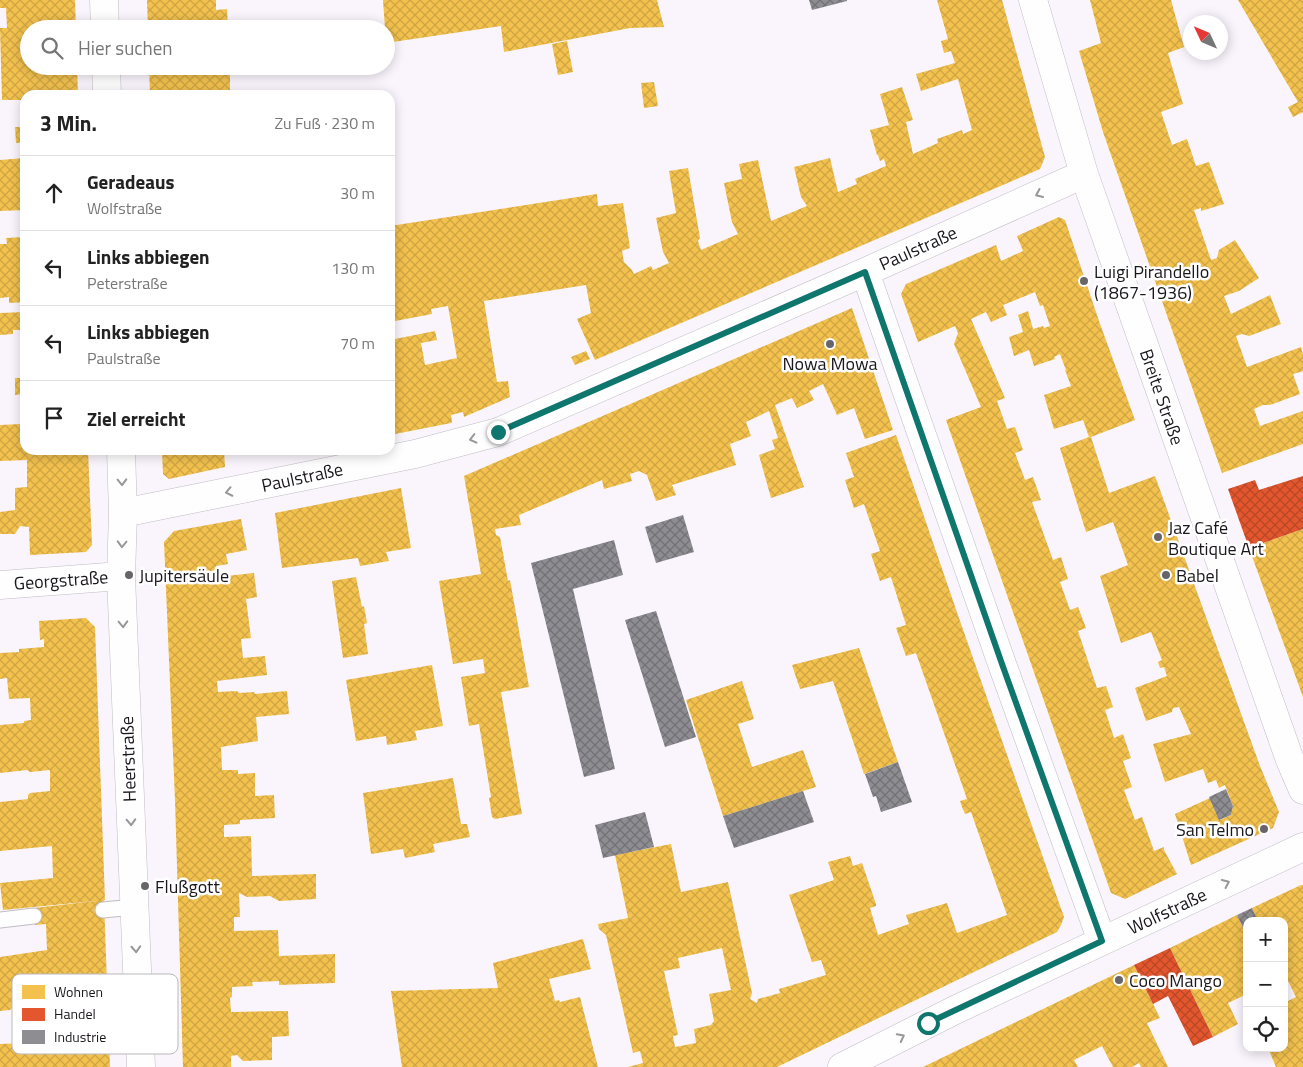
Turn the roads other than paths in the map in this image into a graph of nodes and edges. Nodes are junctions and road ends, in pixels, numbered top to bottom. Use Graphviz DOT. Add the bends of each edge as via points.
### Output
graph roads {
  1 [pos="104,0"];
  2 [pos="1033,0"];
  3 [pos="105,20"];
  4 [pos="106,75"];
  5 [pos="107,90"];
  6 [pos="1084,174"];
  7 [pos="865,272"];
  8 [pos="121,455"];
  9 [pos="124,513"];
  10 [pos="121,576"];
  11 [pos="0,585"];
  12 [pos="1297,756"];
  13 [pos="1303,790"];
  14 [pos="1303,847"];
  15 [pos="134,907"];
  16 [pos="103,910"];
  17 [pos="34,916"];
  18 [pos="0,920"];
  19 [pos="1102,941"];
  20 [pos="137,974"];
  21 [pos="140,1054"];
  22 [pos="859,1063"];
  23 [pos="141,1067"];
  1 -- 3 [label="street"];
  2 -- 6 [label="street, Breite Straße"];
  4 -- 5 [label="street"];
  6 -- 7 [label="street, Paulstraße, one-way"];
  6 -- 12 [label="street, Breite Straße"];
  7 -- 9 [label="street, Paulstraße, one-way" via="498,432 415,454"];
  7 -- 19 [label="street"];
  8 -- 9 [label="street, Heerstraße, one-way"];
  9 -- 10 [label="street, Heerstraße, one-way"];
  10 -- 11 [label="street, Georgstraße"];
  10 -- 15 [label="street, Heerstraße, one-way"];
  12 -- 13 [label="street, Breite Straße"];
  19 -- 14 [label="street, Wolfstraße, one-way"];
  15 -- 16 [label="lane"];
  15 -- 20 [label="street, Heerstraße, one-way"];
  17 -- 18 [label="lane"];
  22 -- 19 [label="street, Wolfstraße, one-way" via="955,1010"];
  21 -- 23 [label="street, Heerstraße, one-way"];
}
